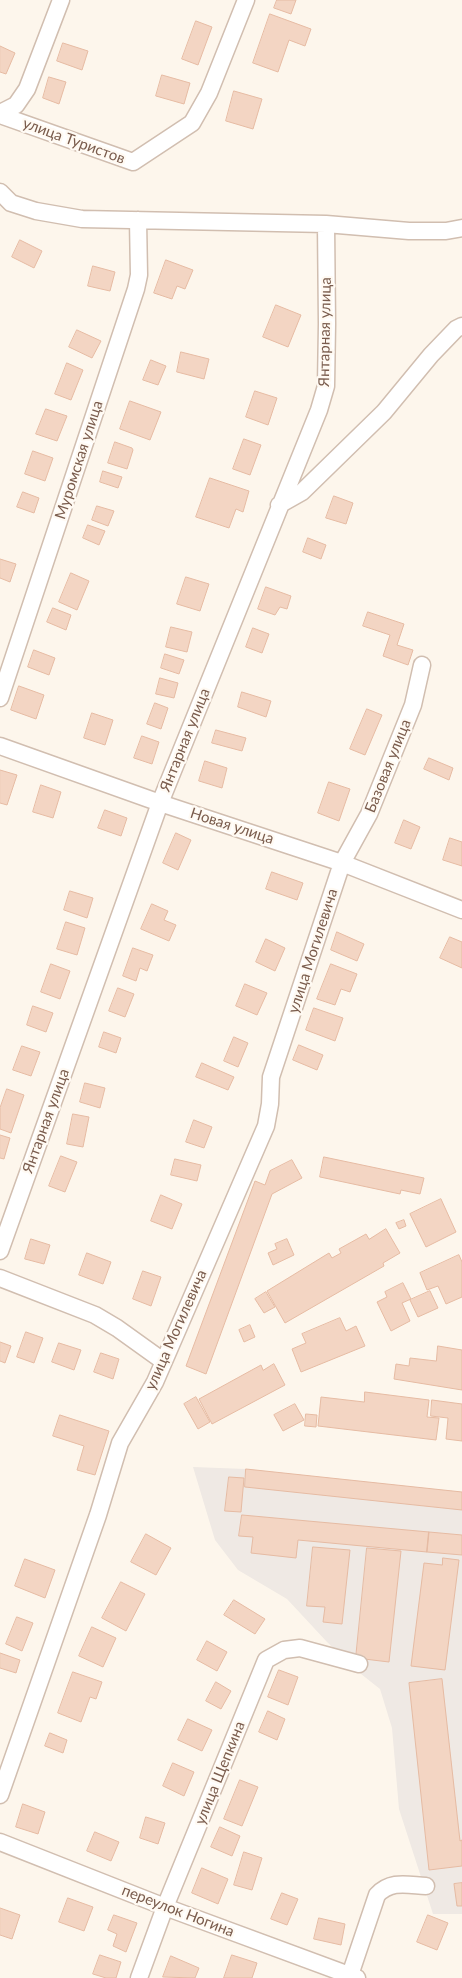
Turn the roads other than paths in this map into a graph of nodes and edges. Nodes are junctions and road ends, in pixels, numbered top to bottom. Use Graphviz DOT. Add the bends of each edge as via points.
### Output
graph roads {
  1 [pos="61,0"];
  2 [pos="246,0"];
  3 [pos="0,114"];
  4 [pos="0,193"];
  5 [pos="138,220"];
  6 [pos="326,224"];
  7 [pos="462,228"];
  8 [pos="462,326"];
  9 [pos="279,505"];
  10 [pos="422,665"];
  11 [pos="0,698"];
  12 [pos="0,746"];
  13 [pos="160,803"];
  14 [pos="342,863"];
  15 [pos="462,910"];
  16 [pos="0,1251"];
  17 [pos="0,1278"];
  18 [pos="164,1361"];
  19 [pos="359,1664"];
  20 [pos="0,1795"];
  21 [pos="0,1842"];
  22 [pos="426,1886"];
  23 [pos="165,1907"];
  24 [pos="352,1977"];
  25 [pos="139,1978"];
  1 -- 3 [label="street" via="27,89 16,105"];
  2 -- 3 [label="street, улица Туристов" via="209,92 192,123 133,162"];
  4 -- 5 [label="street" via="11,203 36,211 82,219"];
  5 -- 6 [label="street"];
  5 -- 11 [label="street, Муромская улица" via="139,275 136,289"];
  6 -- 7 [label="street" via="410,231"];
  6 -- 9 [label="street, Янтарная улица" via="326,386"];
  8 -- 9 [label="street" via="431,355 378,418 302,492"];
  9 -- 13 [label="street, Янтарная улица"];
  10 -- 14 [label="street, Базовая улица" via="413,705 369,814"];
  12 -- 13 [label="street, Новая улица"];
  13 -- 14 [label="street, Новая улица"];
  13 -- 16 [label="street, Янтарная улица"];
  14 -- 15 [label="street, Новая улица"];
  14 -- 18 [label="street, улица Могилевича" via="271,1078 266,1126"];
  17 -- 18 [label="street" via="95,1315"];
  18 -- 20 [label="street, улица Могилевича" via="120,1443"];
  19 -- 23 [label="street, улица Щепкина" via="300,1648 284,1650 266,1660"];
  21 -- 23 [label="street, переулок Ногина"];
  22 -- 24 [label="street" via="391,1885 377,1894"];
  23 -- 24 [label="street, переулок Ногина"];
  23 -- 25 [label="street, улица Щепкина"];
}
